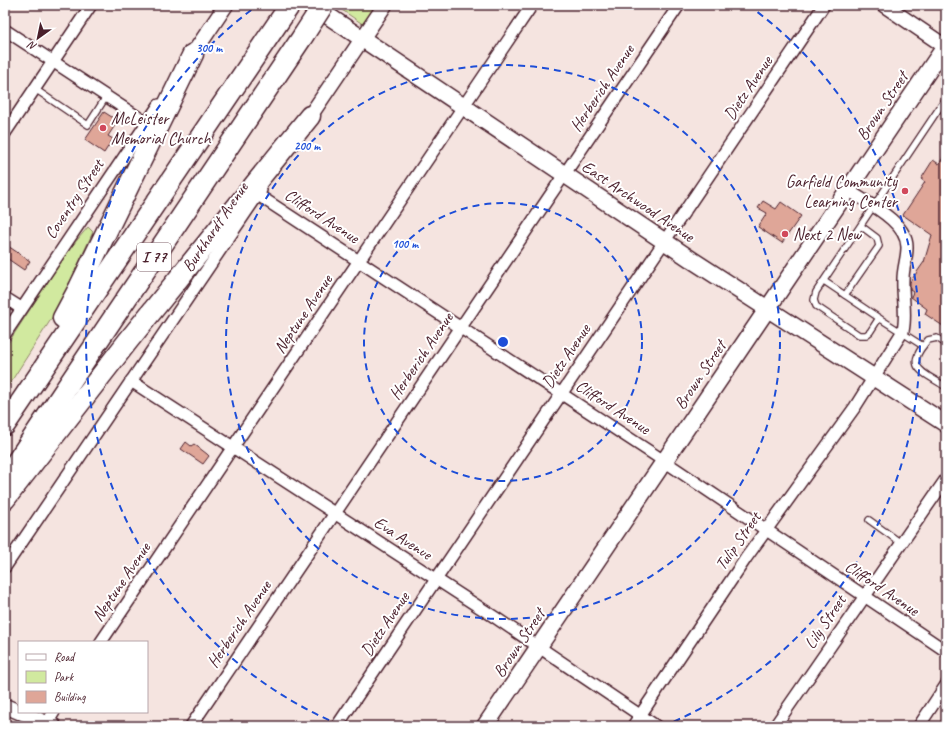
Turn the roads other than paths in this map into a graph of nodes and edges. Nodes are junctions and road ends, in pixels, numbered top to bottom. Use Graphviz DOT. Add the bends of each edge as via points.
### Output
graph roads {
  1 [pos="91,5"];
  2 [pos="226,5"];
  3 [pos="290,5"];
  4 [pos="312,5"];
  5 [pos="323,5"];
  6 [pos="385,5"];
  7 [pos="532,5"];
  8 [pos="678,5"];
  9 [pos="824,5"];
  10 [pos="884,5"];
  11 [pos="5,30"];
  12 [pos="363,39"];
  13 [pos="946,46"];
  14 [pos="193,54"];
  15 [pos="53,61"];
  16 [pos="34,89"];
  17 [pos="106,97"];
  18 [pos="946,98"];
  19 [pos="464,107"];
  20 [pos="310,116"];
  21 [pos="147,123"];
  22 [pos="5,133"];
  23 [pos="565,174"];
  24 [pos="848,190"];
  25 [pos="258,195"];
  26 [pos="873,207"];
  27 [pos="860,226"];
  28 [pos="664,241"];
  29 [pos="359,261"];
  30 [pos="824,281"];
  31 [pos="845,295"];
  32 [pos="5,298"];
  33 [pos="21,308"];
  34 [pos="767,310"];
  35 [pos="880,318"];
  36 [pos="460,328"];
  37 [pos="902,332"];
  38 [pos="5,334"];
  39 [pos="946,344"];
  40 [pos="923,346"];
  41 [pos="873,378"];
  42 [pos="131,381"];
  43 [pos="946,387"];
  44 [pos="562,394"];
  45 [pos="5,409"];
  46 [pos="946,424"];
  47 [pos="5,425"];
  48 [pos="233,448"];
  49 [pos="664,461"];
  50 [pos="5,479"];
  51 [pos="946,479"];
  52 [pos="5,499"];
  53 [pos="334,513"];
  54 [pos="869,520"];
  55 [pos="767,530"];
  56 [pos="901,543"];
  57 [pos="5,567"];
  58 [pos="435,579"];
  59 [pos="864,596"];
  60 [pos="102,641"];
  61 [pos="539,647"];
  62 [pos="946,651"];
  63 [pos="946,685"];
  64 [pos="5,706"];
  65 [pos="18,712"];
  66 [pos="22,713"];
  67 [pos="640,715"];
  68 [pos="50,722"];
  69 [pos="191,726"];
  70 [pos="337,726"];
  71 [pos="485,726"];
  72 [pos="633,726"];
  73 [pos="656,726"];
  74 [pos="775,726"];
  75 [pos="919,726"];
  1 -- 15 [label="street"];
  2 -- 14 [label="street, Coventry Street"];
  3 -- 47 [label="highway, I 77"];
  4 -- 12 [label="main road, East Archwood Avenue"];
  5 -- 50 [label="highway, I 77, bridge"];
  6 -- 12 [label="street, Burkhardt Avenue"];
  7 -- 19 [label="street, Neptune Avenue"];
  8 -- 23 [label="street, Herberich Avenue"];
  9 -- 28 [label="street, Dietz Avenue"];
  10 -- 13 [label="street"];
  11 -- 15 [label="street"];
  12 -- 19 [label="main road, East Archwood Avenue"];
  12 -- 20 [label="street, Burkhardt Avenue"];
  13 -- 24 [label="main road, Brown Street"];
  14 -- 21 [label="street, Coventry Street"];
  14 -- 45 [label="highway" via="79,288"];
  15 -- 16 [label="street"];
  15 -- 17 [label="street"];
  16 -- 17 [label="lane" via="88,125"];
  16 -- 22 [label="street"];
  17 -- 21 [label="street"];
  18 -- 26 [label="lane"];
  19 -- 23 [label="main road, East Archwood Avenue"];
  19 -- 29 [label="street, Neptune Avenue"];
  20 -- 25 [label="street, Burkhardt Avenue"];
  20 -- 52 [label="highway" via="128,341"];
  21 -- 33 [label="street, Coventry Street"];
  23 -- 28 [label="main road, East Archwood Avenue"];
  23 -- 36 [label="street, Herberich Avenue"];
  24 -- 26 [label="street"];
  24 -- 34 [label="main road, Brown Street"];
  25 -- 29 [label="street, Clifford Avenue"];
  25 -- 42 [label="street, Burkhardt Avenue"];
  26 -- 27 [label="lane"];
  26 -- 37 [label="street" via="897,224 905,234 908,247 903,278 906,318"];
  27 -- 30 [label="lane"];
  27 -- 31 [label="lane" via="878,238 879,246"];
  28 -- 34 [label="main road, East Archwood Avenue"];
  28 -- 44 [label="street, Dietz Avenue"];
  29 -- 36 [label="street, Clifford Avenue"];
  29 -- 48 [label="street, Neptune Avenue"];
  30 -- 31 [label="lane"];
  30 -- 35 [label="lane" via="816,292 816,306 860,335 870,332"];
  31 -- 35 [label="lane"];
  32 -- 33 [label="street"];
  33 -- 38 [label="street, Coventry Street"];
  34 -- 41 [label="main road, East Archwood Avenue"];
  34 -- 49 [label="main road, Brown Street"];
  35 -- 37 [label="lane"];
  36 -- 44 [label="street, Clifford Avenue"];
  36 -- 53 [label="street, Herberich Avenue"];
  37 -- 40 [label="lane"];
  37 -- 41 [label="street, Tulip Street"];
  39 -- 40 [label="lane" via="932,338"];
  40 -- 43 [label="lane" via="915,359 915,364"];
  41 -- 46 [label="main road, East Archwood Avenue"];
  41 -- 55 [label="street, Tulip Street"];
  42 -- 48 [label="street, Eva Avenue"];
  42 -- 57 [label="street, Burkhardt Avenue"];
  44 -- 49 [label="street, Clifford Avenue"];
  44 -- 58 [label="street, Dietz Avenue"];
  48 -- 53 [label="street, Eva Avenue"];
  48 -- 60 [label="street, Neptune Avenue"];
  49 -- 55 [label="street, Clifford Avenue"];
  49 -- 61 [label="main road, Brown Street"];
  51 -- 56 [label="street, Lily Street"];
  53 -- 58 [label="street, Eva Avenue"];
  53 -- 69 [label="street, Herberich Avenue"];
  54 -- 56 [label="lane"];
  55 -- 59 [label="street, Clifford Avenue"];
  55 -- 67 [label="street, Tulip Street"];
  56 -- 59 [label="street, Lily Street"];
  58 -- 61 [label="street, Eva Avenue"];
  58 -- 70 [label="street, Dietz Avenue"];
  59 -- 62 [label="street, Clifford Avenue"];
  59 -- 74 [label="street, Lily Street"];
  61 -- 67 [label="street, Eva Avenue"];
  61 -- 71 [label="main road, Brown Street"];
  63 -- 75 [label="street"];
  64 -- 65 [label="street"];
  66 -- 68 [label="street"];
  67 -- 72 [label="street, Tulip Street"];
  67 -- 73 [label="street, Eva Avenue"];
}
